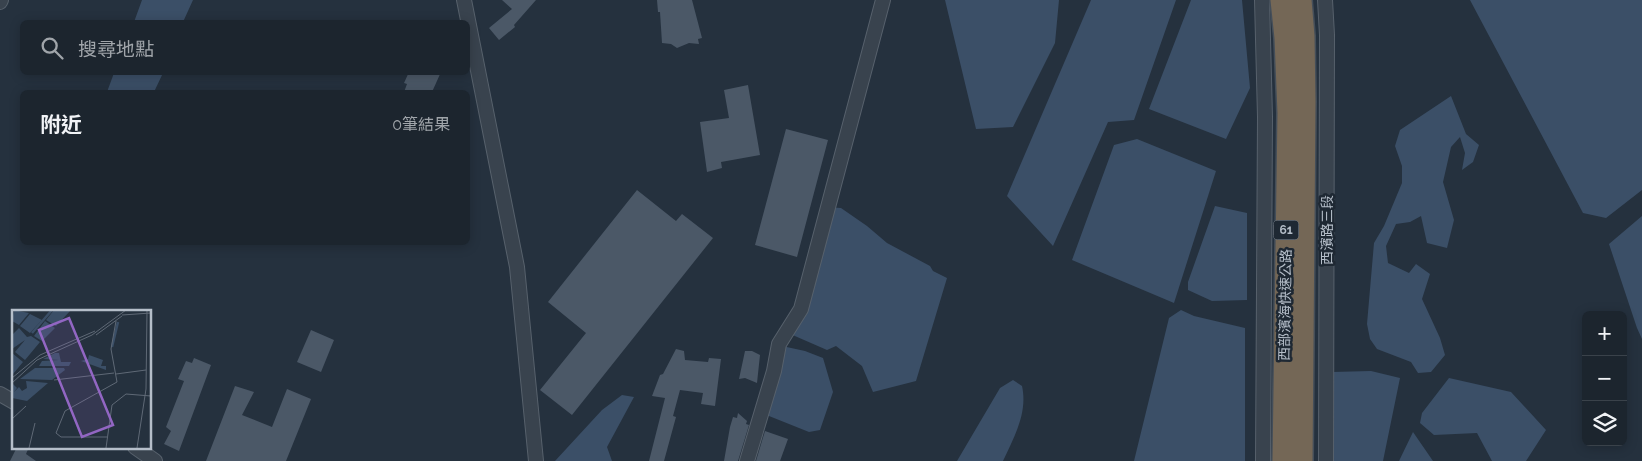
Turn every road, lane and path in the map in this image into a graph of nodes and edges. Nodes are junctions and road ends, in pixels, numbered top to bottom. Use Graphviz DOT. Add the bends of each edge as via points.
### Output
graph roads {
  1 [pos="464,0"];
  2 [pos="883,0"];
  3 [pos="1262,0"];
  4 [pos="1281,0"];
  5 [pos="1301,0"];
  6 [pos="1325,0"];
  7 [pos="468,20"];
  8 [pos="470,30"];
  9 [pos="0,394"];
  10 [pos="12,401"];
  11 [pos="136,448"];
  12 [pos="155,461"];
  13 [pos="536,461"];
  14 [pos="747,461"];
  15 [pos="1263,461"];
  16 [pos="1283,461"];
  17 [pos="1302,461"];
  18 [pos="1326,461"];
  1 -- 7 [label="street"];
  2 -- 14 [label="street" via="801,309 779,344"];
  3 -- 15 [label="street" via="1265,117"];
  4 -- 16 [label="highway, 西部濱海快速公路 / 61" via="1288,113"];
  5 -- 17 [label="highway, 西部濱海快速公路 / 61" via="1305,102"];
  6 -- 18 [label="street, 西濱路三段"];
  8 -- 13 [label="street" via="517,268"];
  9 -- 10 [label="street"];
  11 -- 12 [label="street"];
}
